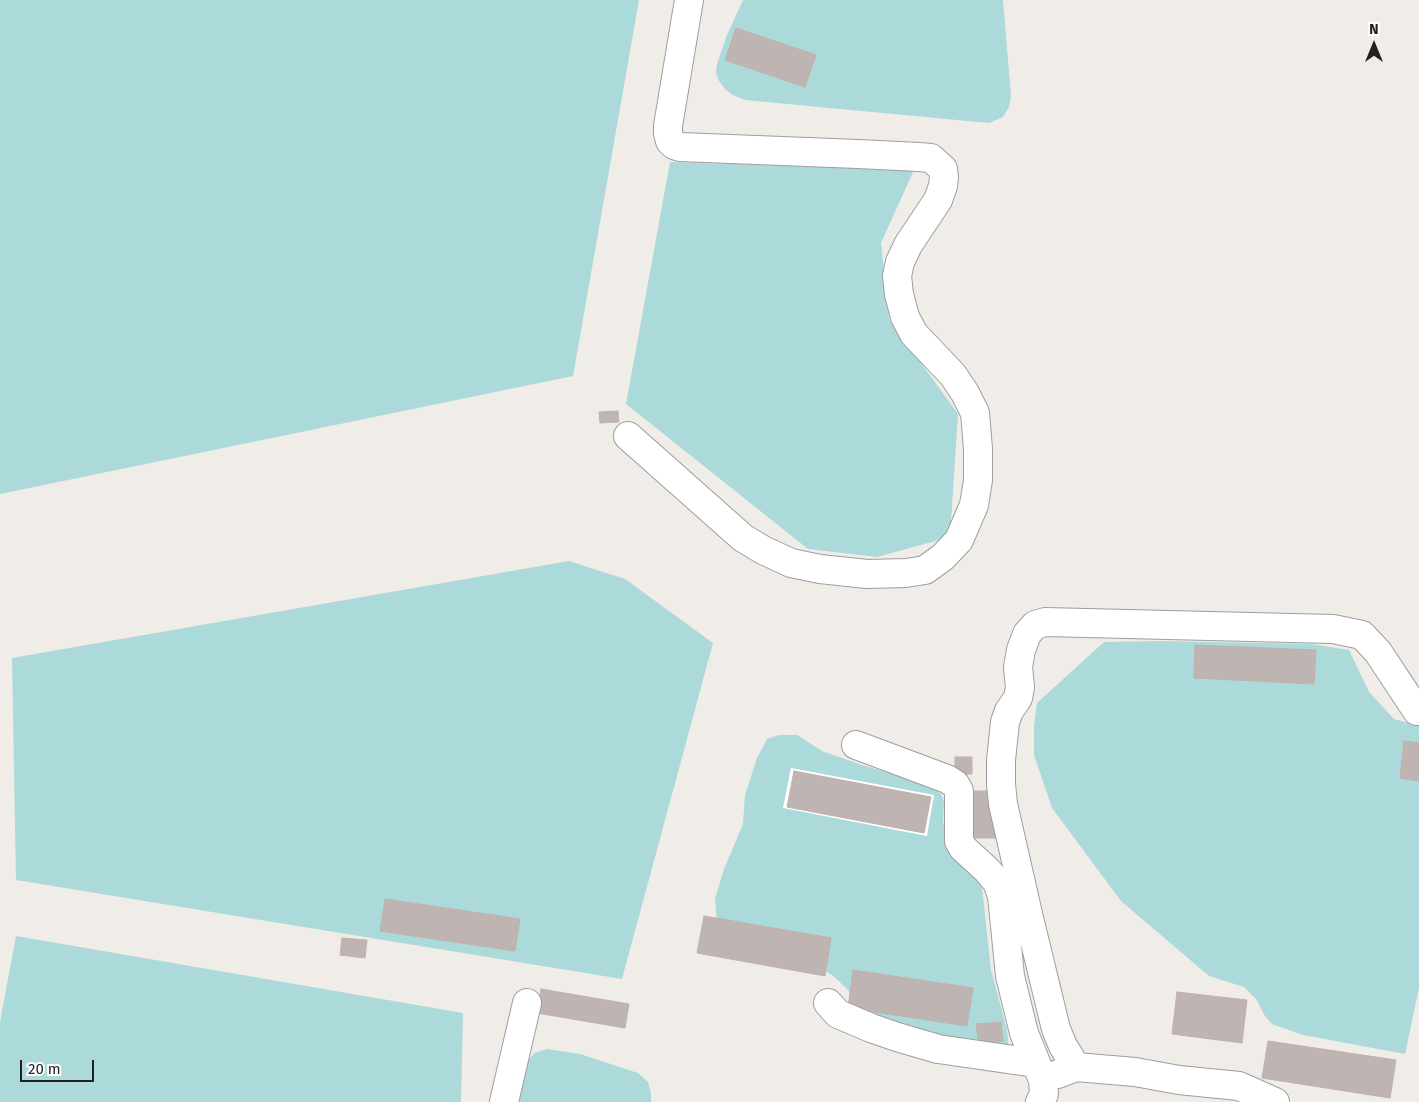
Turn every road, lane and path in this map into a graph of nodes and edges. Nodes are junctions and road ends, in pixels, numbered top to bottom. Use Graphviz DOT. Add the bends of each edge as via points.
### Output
graph roads {
  1 [pos="689,0"];
  2 [pos="628,436"];
  3 [pos="1417,711"];
  4 [pos="856,746"];
  5 [pos="526,1003"];
  6 [pos="828,1003"];
  7 [pos="1076,1067"];
  8 [pos="1044,1088"];
  9 [pos="504,1102"];
  10 [pos="1275,1102"];
  1 -- 2 [label="street" via="668,126 670,141 674,145 931,158 943,169 943,186 938,200 900,262 898,294 914,334 953,375 975,413 978,480 974,505 959,540 925,570 868,574 820,569 791,563 743,538"];
  3 -- 7 [label="street" via="1378,652 1362,636 1332,628 1045,622 1035,625 1027,634 1021,650 1018,698 1005,722 1001,784 1056,1029"];
  4 -- 8 [label="street" via="947,779 959,790 959,841 988,870 1002,896 1010,976 1024,1032"];
  5 -- 9 [label="street"];
  6 -- 8 [label="street" via="838,1014 871,1028"];
  7 -- 8 [label="street"];
  7 -- 10 [label="street" via="1239,1086"];
}
